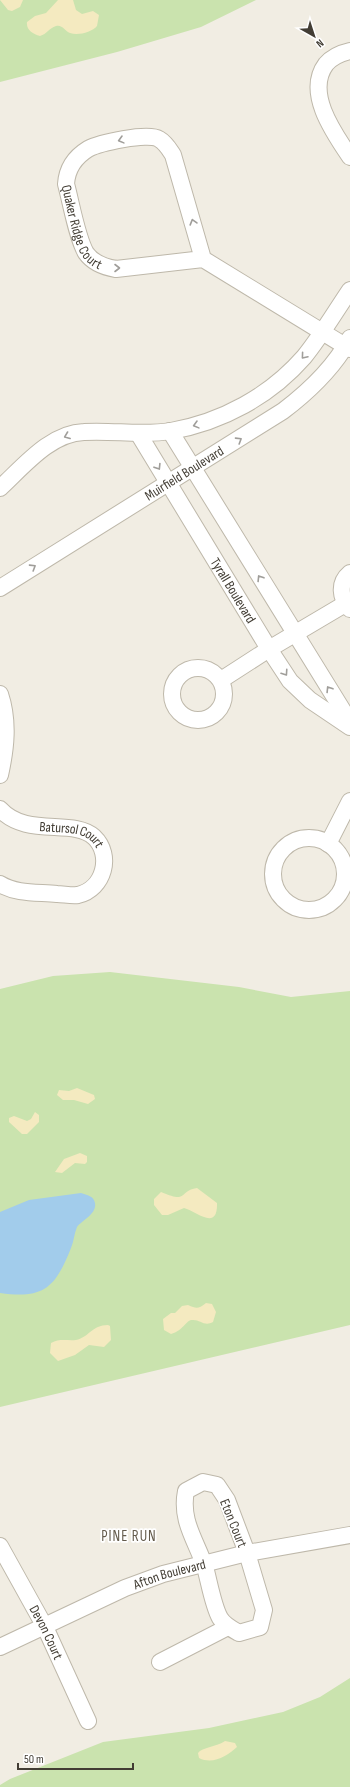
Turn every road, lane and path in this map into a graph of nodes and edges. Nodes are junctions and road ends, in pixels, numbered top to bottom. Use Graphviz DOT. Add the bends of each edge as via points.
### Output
graph roads {
  1 [pos="350,51"];
  2 [pos="350,157"];
  3 [pos="203,259"];
  4 [pos="350,290"];
  5 [pos="322,332"];
  6 [pos="349,345"];
  7 [pos="170,431"];
  8 [pos="138,433"];
  9 [pos="193,468"];
  10 [pos="168,482"];
  11 [pos="0,488"];
  12 [pos="350,572"];
  13 [pos="0,588"];
  14 [pos="348,607"];
  15 [pos="281,641"];
  16 [pos="221,680"];
  17 [pos="0,694"];
  18 [pos="350,722"];
  19 [pos="350,727"];
  20 [pos="0,775"];
  21 [pos="350,801"];
  22 [pos="0,809"];
  23 [pos="328,844"];
  24 [pos="0,884"];
  25 [pos="350,1535"];
  26 [pos="0,1546"];
  27 [pos="247,1553"];
  28 [pos="204,1564"];
  29 [pos="45,1627"];
  30 [pos="228,1627"];
  31 [pos="0,1646"];
  32 [pos="160,1662"];
  33 [pos="88,1721"];
  1 -- 2 [label="street" via="338,54 328,62 320,73 317,85 318,97 338,139"];
  3 -- 3 [label="street, Quaker Ridge Court, one-way" via="173,155 159,139 149,136 134,137 88,149 72,163 66,184 82,243 94,261 104,267 116,269"];
  3 -- 5 [label="street"];
  4 -- 5 [label="street"];
  5 -- 6 [label="street"];
  5 -- 7 [label="street, one-way" via="304,357 272,388 231,412"];
  9 -- 6 [label="street, Muirfield Boulevard, one-way" via="283,412"];
  7 -- 8 [label="street"];
  7 -- 9 [label="street, Tyrall Boulevard"];
  8 -- 10 [label="street, Tyrall Boulevard, one-way"];
  8 -- 11 [label="street, one-way" via="82,432 69,435 53,442 37,454"];
  9 -- 10 [label="street, Muirfield Boulevard"];
  15 -- 9 [label="street, Tyrall Boulevard, one-way"];
  13 -- 10 [label="street, Muirfield Boulevard, one-way"];
  10 -- 15 [label="street, Tyrall Boulevard"];
  12 -- 14 [label="street" via="342,584 342,594"];
  14 -- 15 [label="street"];
  15 -- 16 [label="street"];
  18 -- 15 [label="street, Tyrall Boulevard, one-way"];
  15 -- 19 [label="street, Tyrall Boulevard, one-way" via="290,680 310,700"];
  17 -- 20 [label="street" via="6,717 6,739"];
  21 -- 23 [label="street"];
  22 -- 24 [label="street, Batursol Court" via="11,819 27,824 84,831 93,836 105,854 104,865 96,884 77,895 15,891"];
  23 -- 23 [label="street" via="312,839 298,840 286,847 277,858 273,871 275,885 281,898 292,906 306,910 320,909 332,902 341,891 345,878 344,864 337,851"];
  25 -- 27 [label="street, Afton Boulevard"];
  26 -- 29 [label="street, Devon Court"];
  27 -- 28 [label="street, Afton Boulevard"];
  27 -- 28 [label="street, Eton Court" via="227,1500 217,1485 203,1482 186,1491 183,1505 188,1526"];
  27 -- 30 [label="street" via="264,1610 260,1627 238,1633"];
  28 -- 29 [label="street, Afton Boulevard" via="163,1574 125,1588"];
  28 -- 30 [label="street" via="220,1618"];
  29 -- 31 [label="street, Afton Boulevard"];
  29 -- 33 [label="street, Devon Court"];
  30 -- 32 [label="street"];
}
